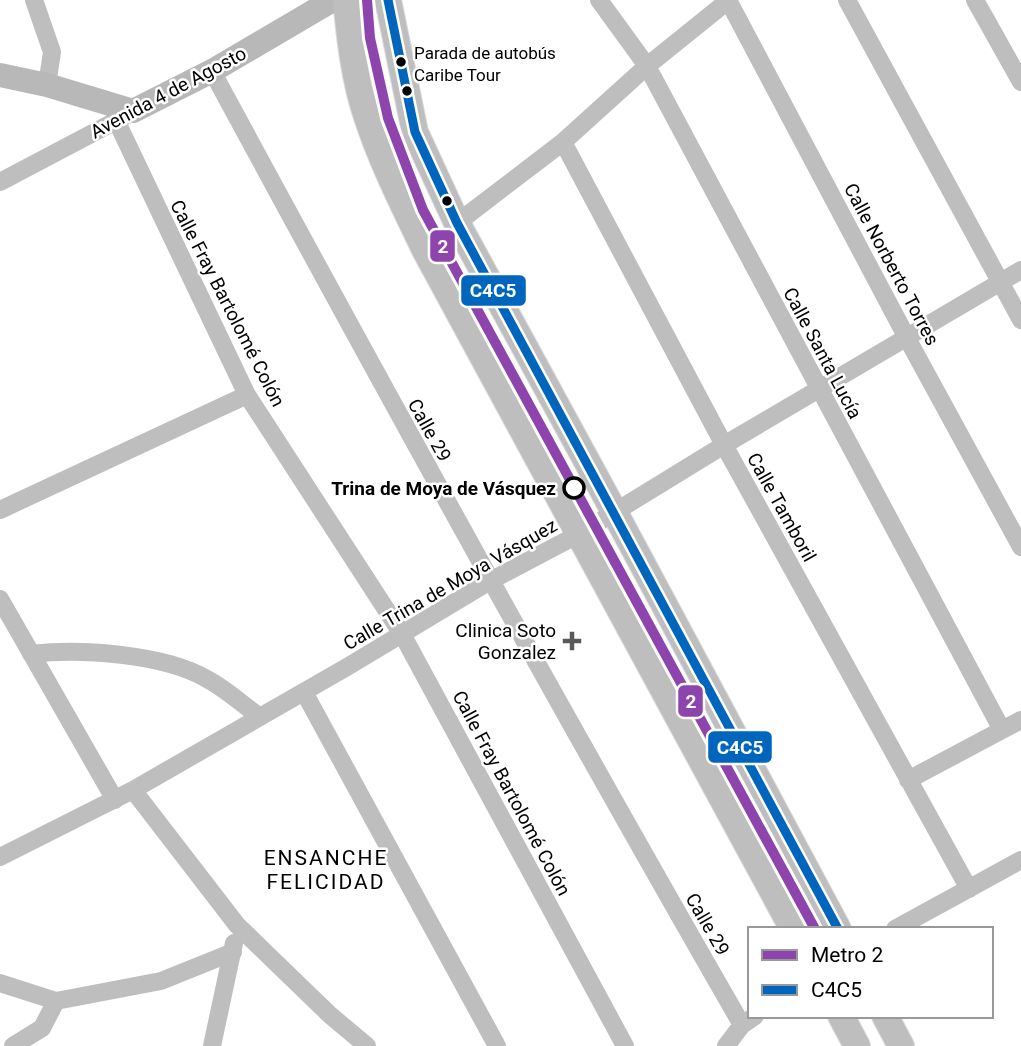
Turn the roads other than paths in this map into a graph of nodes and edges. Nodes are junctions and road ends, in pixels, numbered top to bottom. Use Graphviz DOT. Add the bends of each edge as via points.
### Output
graph roads {
  1 [pos="34,0"];
  2 [pos="388,0"];
  3 [pos="599,0"];
  4 [pos="729,0"];
  5 [pos="847,0"];
  6 [pos="975,0"];
  7 [pos="331,1"];
  8 [pos="647,66"];
  9 [pos="212,71"];
  10 [pos="0,75"];
  11 [pos="1021,82"];
  12 [pos="47,85"];
  13 [pos="125,116"];
  14 [pos="563,142"];
  15 [pos="0,182"];
  16 [pos="457,223"];
  17 [pos="1021,270"];
  18 [pos="1001,282"];
  19 [pos="1021,320"];
  20 [pos="907,338"];
  21 [pos="819,389"];
  22 [pos="247,395"];
  23 [pos="724,445"];
  24 [pos="0,510"];
  25 [pos="615,513"];
  26 [pos="579,534"];
  27 [pos="1021,547"];
  28 [pos="490,581"];
  29 [pos="0,599"];
  30 [pos="402,634"];
  31 [pos="31,654"];
  32 [pos="304,692"];
  33 [pos="260,717"];
  34 [pos="1021,720"];
  35 [pos="1002,730"];
  36 [pos="908,780"];
  37 [pos="133,790"];
  38 [pos="115,800"];
  39 [pos="0,857"];
  40 [pos="1021,859"];
  41 [pos="969,889"];
  42 [pos="237,925"];
  43 [pos="792,927"];
  44 [pos="837,927"];
  45 [pos="899,927"];
  46 [pos="233,952"];
  47 [pos="0,983"];
  48 [pos="56,1001"];
  49 [pos="842,1018"];
  50 [pos="886,1018"];
  51 [pos="748,1021"];
  52 [pos="13,1046"];
  53 [pos="212,1046"];
  54 [pos="367,1046"];
  55 [pos="497,1046"];
  56 [pos="625,1046"];
  57 [pos="726,1046"];
  58 [pos="857,1046"];
  59 [pos="901,1046"];
  1 -- 12 [label="street" via="52,52"];
  2 -- 16 [label="main road" via="415,132"];
  3 -- 8 [label="street, Calle Santa Lucía"];
  4 -- 8 [label="street"];
  4 -- 20 [label="street, Calle Norberto Torres"];
  5 -- 18 [label="street"];
  6 -- 11 [label="street"];
  7 -- 9 [label="main road, Avenida 4 de Agosto"];
  7 -- 26 [label="main road" via="392,183"];
  8 -- 14 [label="street"];
  8 -- 21 [label="street, Calle Santa Lucía"];
  9 -- 13 [label="main road, Avenida 4 de Agosto"];
  9 -- 28 [label="street, Calle 29"];
  10 -- 12 [label="main road"];
  12 -- 13 [label="main road"];
  13 -- 15 [label="street, Avenida 4 de Agosto"];
  13 -- 22 [label="street, Calle Fray Bartolomé Colón"];
  14 -- 16 [label="street"];
  14 -- 23 [label="street, Calle Tamboril"];
  16 -- 25 [label="main road"];
  17 -- 18 [label="street, Calle Trina de Moya Vásquez"];
  18 -- 19 [label="street"];
  18 -- 20 [label="street, Calle Trina de Moya Vásquez"];
  20 -- 21 [label="street, Calle Trina de Moya Vásquez"];
  20 -- 27 [label="street, Calle Norberto Torres"];
  21 -- 23 [label="street, Calle Trina de Moya Vásquez"];
  21 -- 35 [label="street, Calle Santa Lucía"];
  22 -- 24 [label="street"];
  22 -- 30 [label="street, Calle Fray Bartolomé Colón"];
  23 -- 25 [label="street, Calle Trina de Moya Vásquez"];
  23 -- 36 [label="street, Calle Tamboril"];
  25 -- 26 [label="street, Calle Trina de Moya Vásquez"];
  25 -- 44 [label="main road"];
  26 -- 28 [label="street, Calle Trina de Moya Vásquez"];
  26 -- 43 [label="main road"];
  28 -- 30 [label="street, Calle Trina de Moya Vásquez"];
  28 -- 51 [label="street, Calle 29"];
  29 -- 31 [label="street"];
  30 -- 32 [label="street, Calle Trina de Moya Vásquez"];
  30 -- 56 [label="street, Calle Fray Bartolomé Colón"];
  31 -- 33 [label="street" via="83,650 179,666 207,679"];
  31 -- 38 [label="street"];
  32 -- 33 [label="street, Calle Trina de Moya Vásquez"];
  32 -- 55 [label="street"];
  33 -- 37 [label="street, Calle Trina de Moya Vásquez"];
  34 -- 35 [label="street"];
  35 -- 36 [label="street"];
  36 -- 41 [label="street, Calle Tamboril"];
  37 -- 38 [label="street, Calle Trina de Moya Vásquez"];
  37 -- 42 [label="street"];
  38 -- 39 [label="street, Calle Trina de Moya Vásquez"];
  40 -- 41 [label="street"];
  41 -- 45 [label="street"];
  42 -- 46 [label="street"];
  42 -- 54 [label="street"];
  46 -- 48 [label="street" via="161,981"];
  46 -- 53 [label="street"];
  47 -- 48 [label="street"];
  48 -- 52 [label="street" via="41,1028"];
  49 -- 58 [label="main road"];
  50 -- 59 [label="main road"];
  51 -- 57 [label="street"];
}
